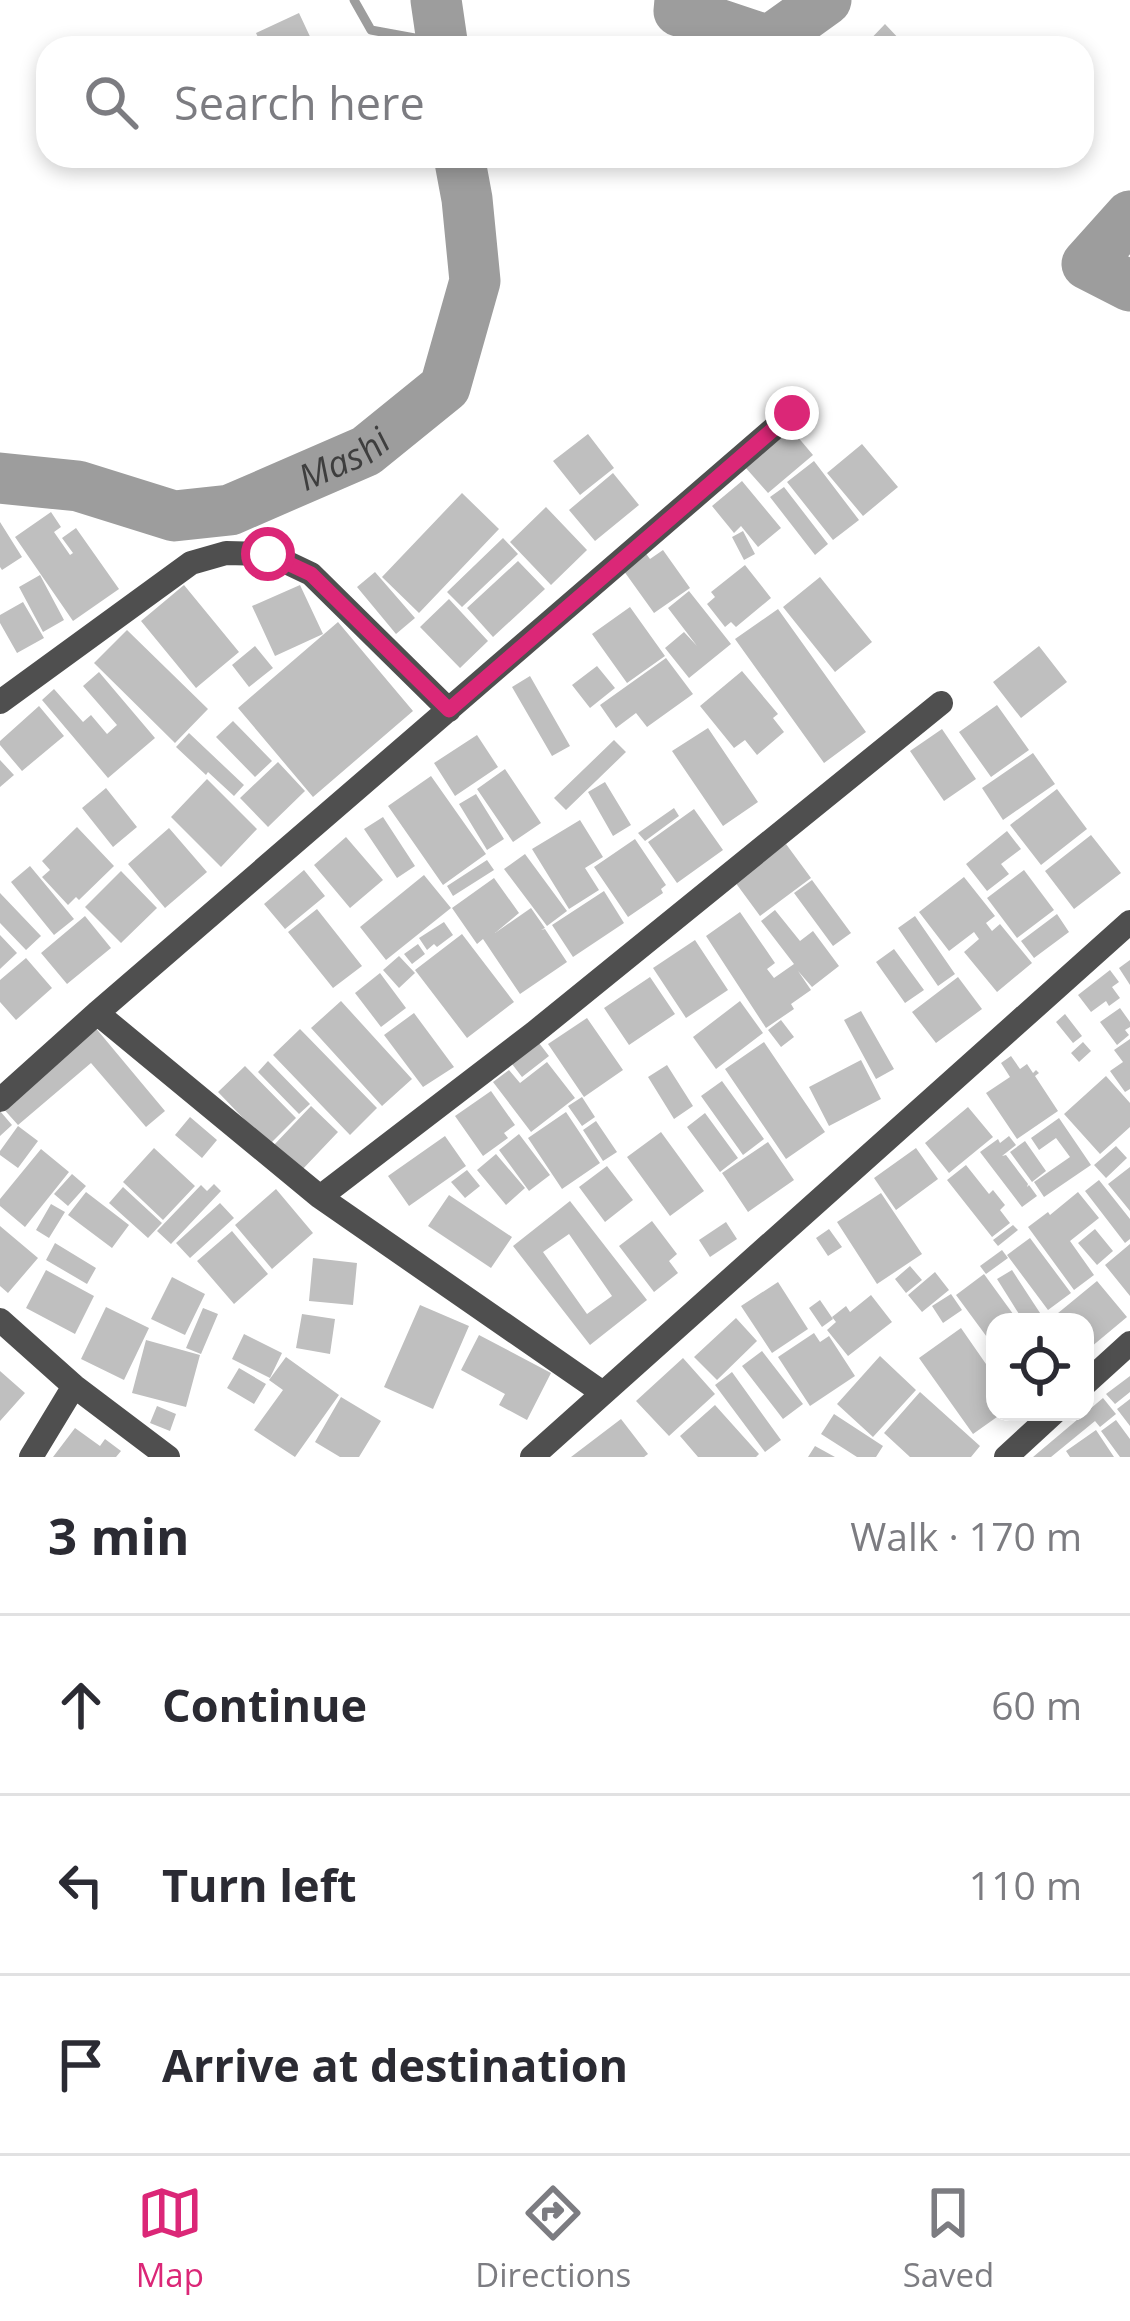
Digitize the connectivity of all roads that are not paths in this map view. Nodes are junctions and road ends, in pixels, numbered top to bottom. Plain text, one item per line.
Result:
1 (792, 413) dead end
2 (0, 703) edge
3 (941, 703) dead end
4 (449, 710) junction
5 (1130, 922) edge
6 (97, 1013) junction
7 (0, 1100) edge
8 (320, 1196) junction
9 (0, 1320) edge
10 (1130, 1342) edge
11 (1094, 1376) edge
12 (74, 1386) junction
13 (603, 1393) junction
14 (1044, 1421) edge
15 (31, 1457) edge
16 (168, 1457) edge
17 (532, 1457) edge
18 (1006, 1457) edge

1 - 4 street
2 - 4 street
3 - 8 street
4 - 6 street
5 - 13 street
6 - 7 street
6 - 8 street
8 - 13 street
9 - 12 street
10 - 11 street
12 - 15 street
12 - 16 street
13 - 17 street
14 - 18 street

